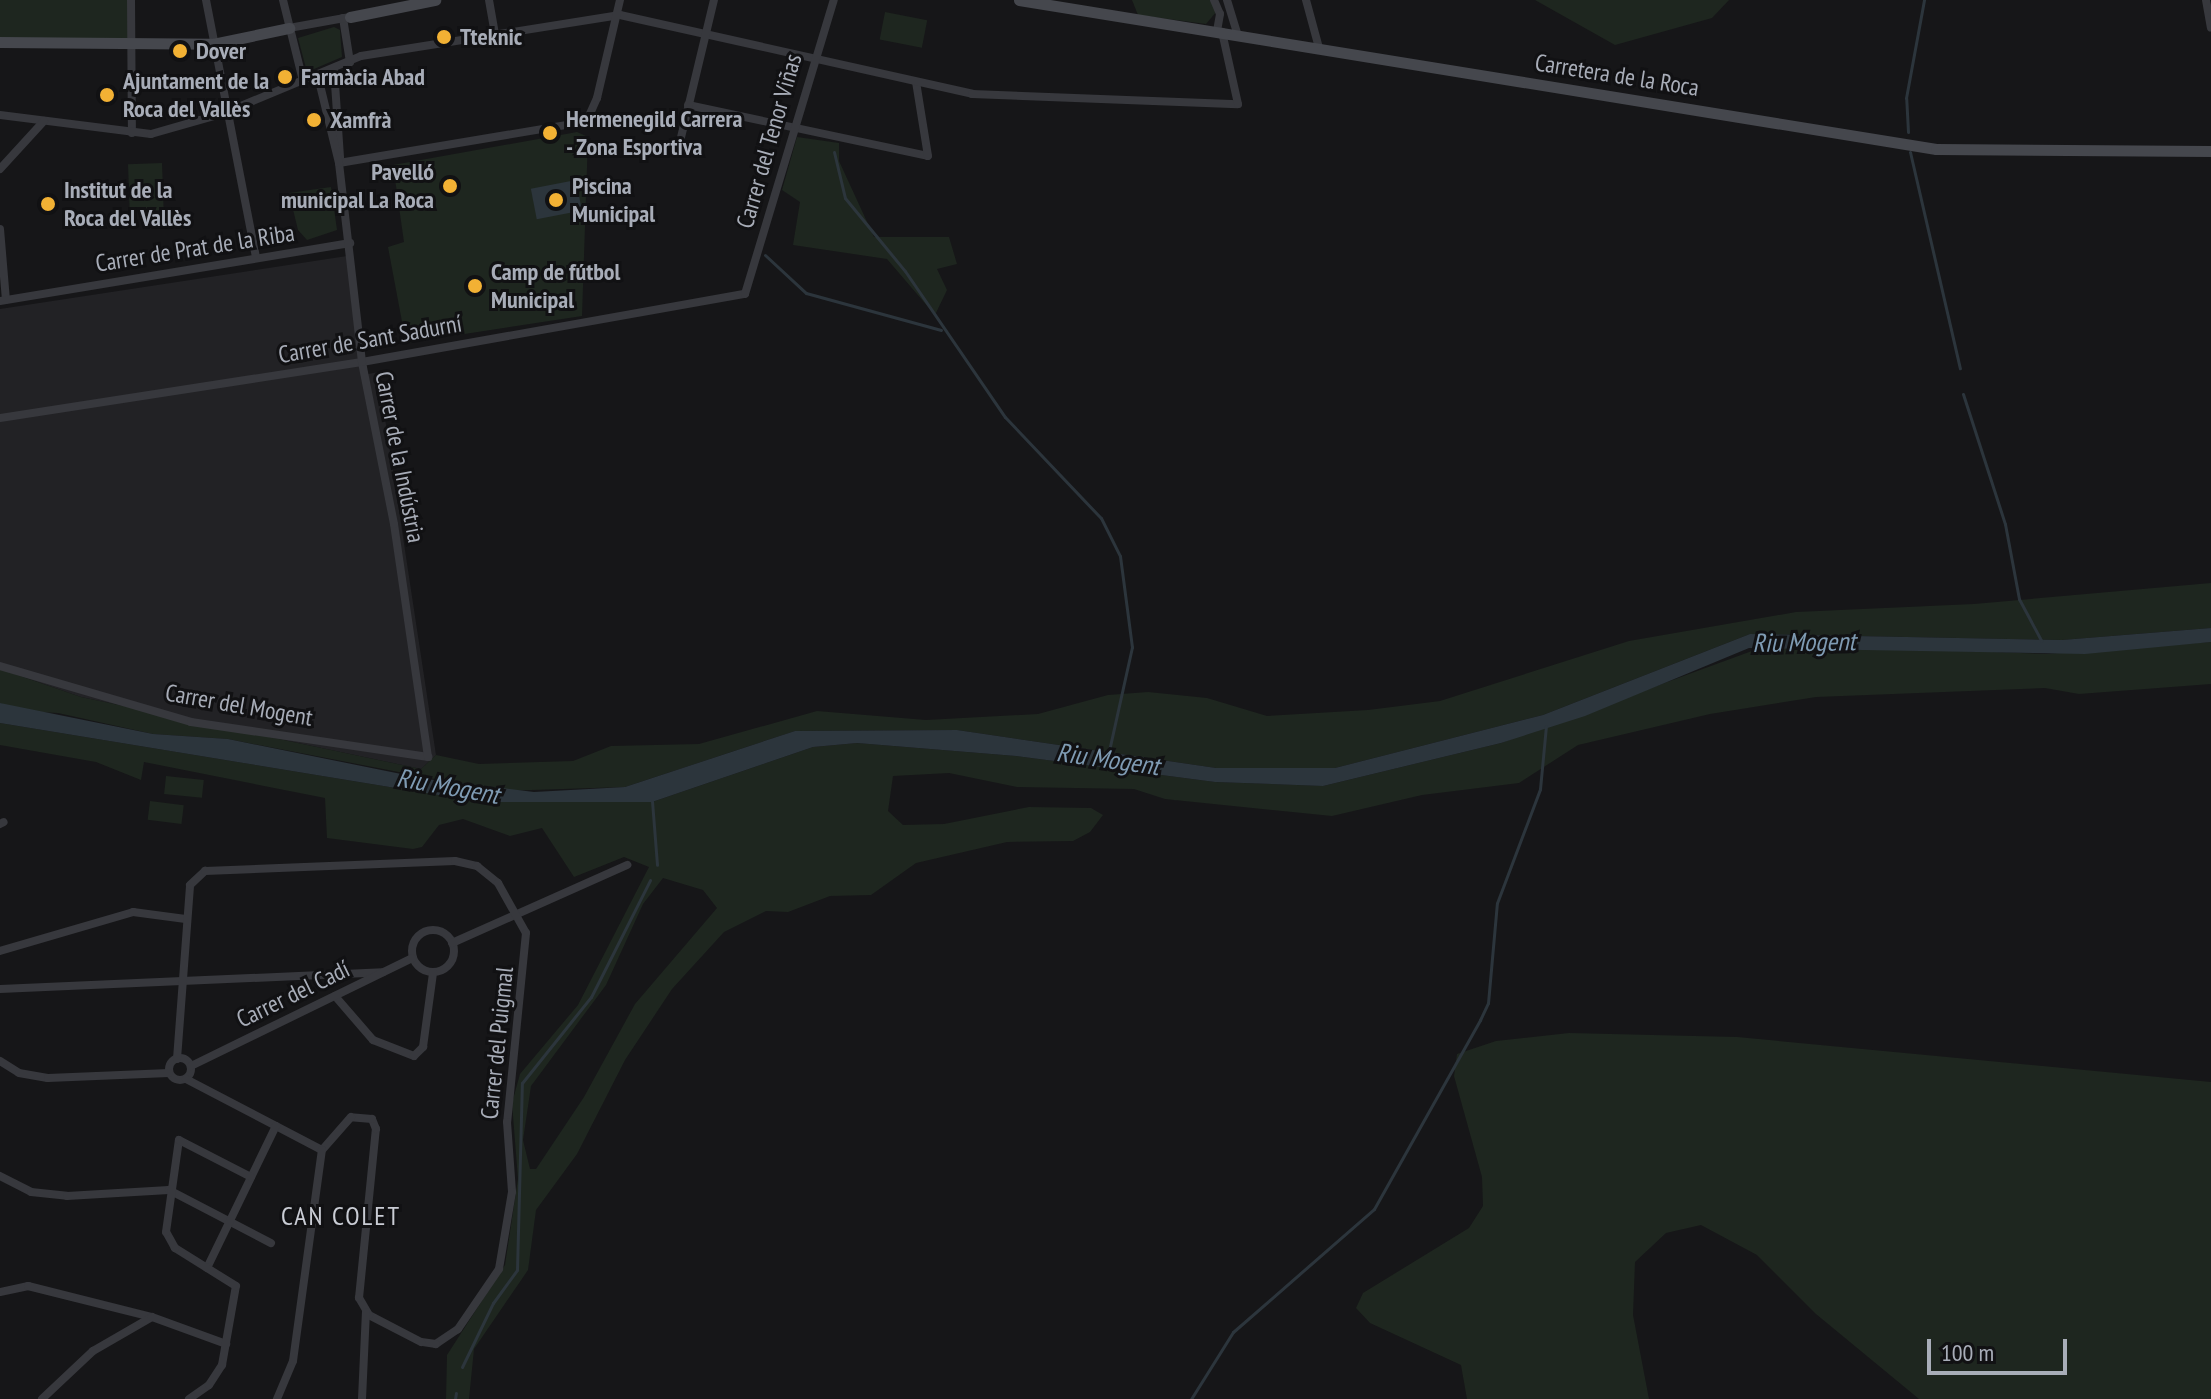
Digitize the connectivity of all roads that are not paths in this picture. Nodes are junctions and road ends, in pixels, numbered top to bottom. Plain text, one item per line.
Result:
1 (131, 0) edge
2 (206, 0) edge
3 (283, 0) edge
4 (435, 0) edge
5 (489, 0) edge
6 (620, 0) edge
7 (714, 0) edge
8 (834, 0) edge
9 (1019, 0) edge
10 (1214, 0) edge
11 (1227, 0) edge
12 (1306, 0) edge
13 (2206, 0) edge
14 (620, 15) junction
15 (346, 17) junction
16 (289, 28) junction
17 (2211, 28) edge
18 (1220, 32) junction
19 (495, 35) junction
20 (706, 35) junction
21 (1238, 35) junction
22 (0, 42) edge
23 (131, 43) junction
24 (213, 44) junction
25 (1319, 48) junction
26 (813, 60) junction
27 (350, 62) junction
28 (334, 69) junction
29 (318, 77) junction
30 (303, 81) junction
31 (916, 82) junction
32 (688, 105) junction
33 (224, 113) junction
34 (0, 115) edge
35 (44, 121) junction
36 (794, 127) junction
37 (132, 133) junction
38 (2211, 151) edge
39 (677, 154) dead end
40 (339, 163) junction
41 (0, 169) edge
42 (0, 229) edge
43 (350, 243) junction
44 (256, 257) junction
45 (745, 294) joint
46 (3, 301) edge
47 (362, 362) junction
48 (0, 418) edge
49 (0, 666) edge
50 (428, 757) joint
51 (627, 865) dead end
52 (517, 912) junction
53 (186, 919) junction
54 (452, 943) junction
55 (0, 951) edge
56 (412, 958) junction
57 (383, 972) junction
58 (433, 973) junction
59 (182, 979) junction
60 (0, 989) edge
61 (335, 996) junction
62 (177, 1059) junction
63 (0, 1061) edge
64 (191, 1066) junction
65 (5, 1068) edge
66 (169, 1073) junction
67 (186, 1079) junction
68 (276, 1126) junction
69 (322, 1150) junction
70 (0, 1176) edge
71 (251, 1177) junction
72 (169, 1190) junction
73 (229, 1221) junction
74 (271, 1243) dead end
75 (207, 1268) junction
76 (0, 1292) edge
77 (366, 1310) junction
78 (152, 1317) junction
79 (226, 1344) junction
80 (42, 1399) edge
81 (189, 1399) edge
82 (277, 1399) edge
83 (362, 1399) edge

1 - 23 street
2 - 24 street
3 - 16 street
4 - 15 street
5 - 19 street
6 - 14 street
7 - 20 street
8 - 26 street, Carrer del Tenor Viñas
9 - 18 street, Carretera de la Roca
10 - 18 street
11 - 21 street
12 - 25 street
13 - 17 street
14 - 19 street
14 - 20 street
14 - 40 street
15 - 16 street
15 - 27 street
16 - 24 street
16 - 30 street
18 - 21 street, Carretera de la Roca
18 - 31 street
19 - 27 street
20 - 26 street
20 - 32 street
21 - 25 street, Carretera de la Roca
22 - 23 street
23 - 24 street
23 - 37 street
24 - 33 street
25 - 38 street, Carretera de la Roca
26 - 31 street
26 - 36 street, Carrer del Tenor Viñas
27 - 28 street
28 - 29 street
28 - 40 street, Carrer de la Indústria
29 - 30 street
29 - 40 street, Carrer de la Indústria
30 - 33 street
31 - 36 street
32 - 36 street
32 - 39 street
33 - 37 street
33 - 44 street
34 - 35 street
35 - 37 street
35 - 41 street
36 - 45 street, Carrer del Tenor Viñas
40 - 43 street, Carrer de la Indústria
42 - 46 street
43 - 44 street, Carrer de Prat de la Riba
43 - 47 street, Carrer de la Indústria
44 - 46 street, Carrer de Prat de la Riba
45 - 47 street, Carrer de Sant Sadurní
47 - 48 street, Carrer de Sant Sadurní
47 - 50 street, Carrer de la Indústria
49 - 50 street, Carrer del Mogent
51 - 52 street
52 - 53 street, Carrer del Puigmal
52 - 54 street
52 - 77 street, Carrer del Puigmal
53 - 55 street
53 - 59 street, Carrer del Puigmal
54 - 56 street
54 - 58 street
56 - 57 street, Carrer del Cadí
56 - 58 street
57 - 59 street
57 - 61 street, Carrer del Cadí
58 - 61 street
59 - 60 street
59 - 62 street, Carrer del Puigmal
61 - 64 street, Carrer del Cadí
62 - 64 street
62 - 66 street
63 - 65 street
64 - 67 street
65 - 66 street
66 - 67 street
67 - 68 street
68 - 69 street
68 - 71 street
69 - 77 street
69 - 82 street
70 - 72 street
71 - 72 street
71 - 73 street
72 - 73 street
72 - 75 street
73 - 74 street
73 - 75 street
75 - 79 street
76 - 78 street
77 - 83 street
78 - 79 street
78 - 80 street
79 - 81 street

